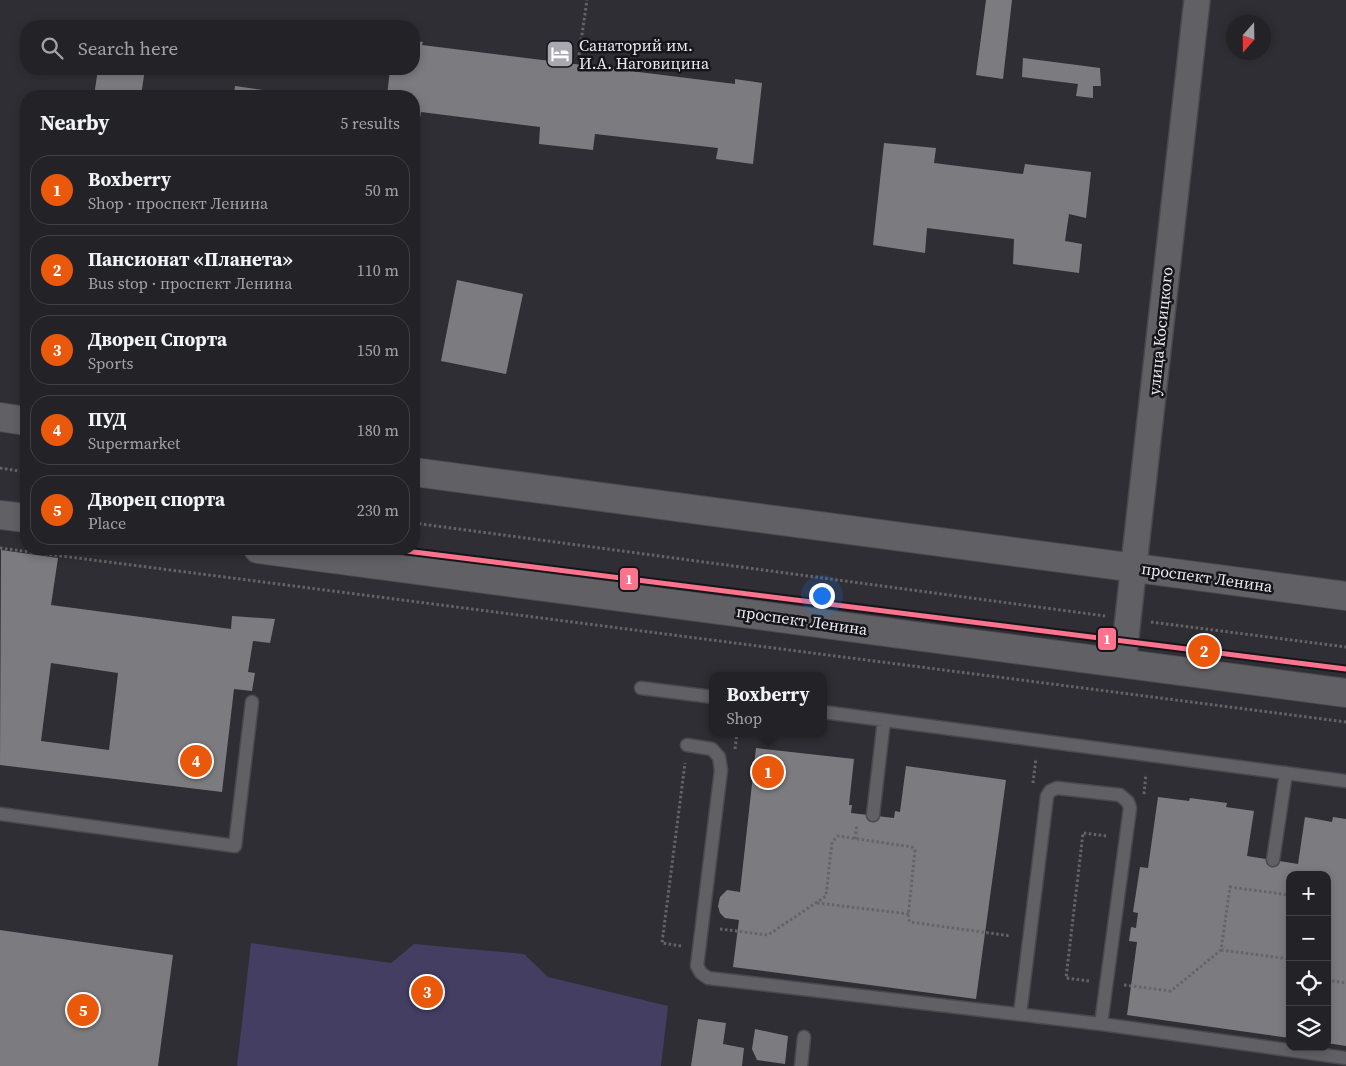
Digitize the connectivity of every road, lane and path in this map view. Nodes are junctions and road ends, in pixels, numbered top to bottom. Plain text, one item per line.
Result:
1 (587, 0) edge
2 (1197, 0) edge
3 (580, 55) dead end
4 (0, 417) edge
5 (20, 420) edge
6 (0, 468) edge
7 (20, 471) edge
8 (420, 473) edge
9 (0, 515) edge
10 (20, 517) edge
11 (420, 524) edge
12 (0, 548) edge
13 (20, 551) edge
14 (54, 555) edge
15 (304, 555) edge
16 (1134, 568) junction
17 (1346, 596) edge
18 (1128, 619) junction
19 (1346, 647) edge
20 (1123, 663) junction
21 (641, 688) dead end
22 (1346, 692) edge
23 (709, 696) edge
24 (252, 702) dead end
25 (827, 713) edge
26 (884, 720) junction
27 (1346, 722) edge
28 (737, 737) edge
29 (687, 745) joint
30 (735, 753) dead end
31 (1036, 758) dead end
32 (1286, 773) junction
33 (1346, 780) edge
34 (1032, 788) dead end
35 (0, 814) edge
36 (873, 815) dead end
37 (858, 822) dead end
38 (1126, 838) junction
39 (855, 839) junction
40 (1273, 860) dead end
41 (1286, 894) edge
42 (816, 902) junction
43 (909, 914) junction
44 (738, 931) dead end
45 (1012, 945) dead end
46 (699, 948) junction
47 (1221, 950) junction
48 (1286, 958) edge
49 (1331, 981) edge
50 (1106, 983) junction
51 (1346, 983) edge
52 (1131, 986) dead end
53 (1020, 1014) junction
54 (1101, 1024) junction
55 (804, 1037) dead end
56 (1346, 1058) edge
57 (801, 1066) edge

1 - 3 path
2 - 16 street, улица Косицкого
4 - 5 street
6 - 7 path
8 - 16 street, проспект Ленина
9 - 10 street
11 - 18 path
12 - 13 path
14 - 27 path
15 - 20 street, проспект Ленина
16 - 17 street, проспект Ленина
16 - 18 street, улица Косицкого
18 - 19 path
18 - 20 street, улица Косицкого
20 - 22 street, проспект Ленина
21 - 23 lane
24 - 35 lane
25 - 26 lane
26 - 32 lane
26 - 36 lane
28 - 30 path
29 - 46 lane
29 - 46 path
31 - 34 path
32 - 33 lane
32 - 40 lane
37 - 39 path
38 - 50 lane
38 - 50 path
38 - 53 lane
39 - 42 path
39 - 43 path
41 - 47 path
42 - 43 path
42 - 44 path
43 - 45 path
46 - 53 lane
47 - 48 path
47 - 52 path
49 - 51 path
50 - 54 lane
53 - 54 lane
54 - 56 lane
55 - 57 lane

